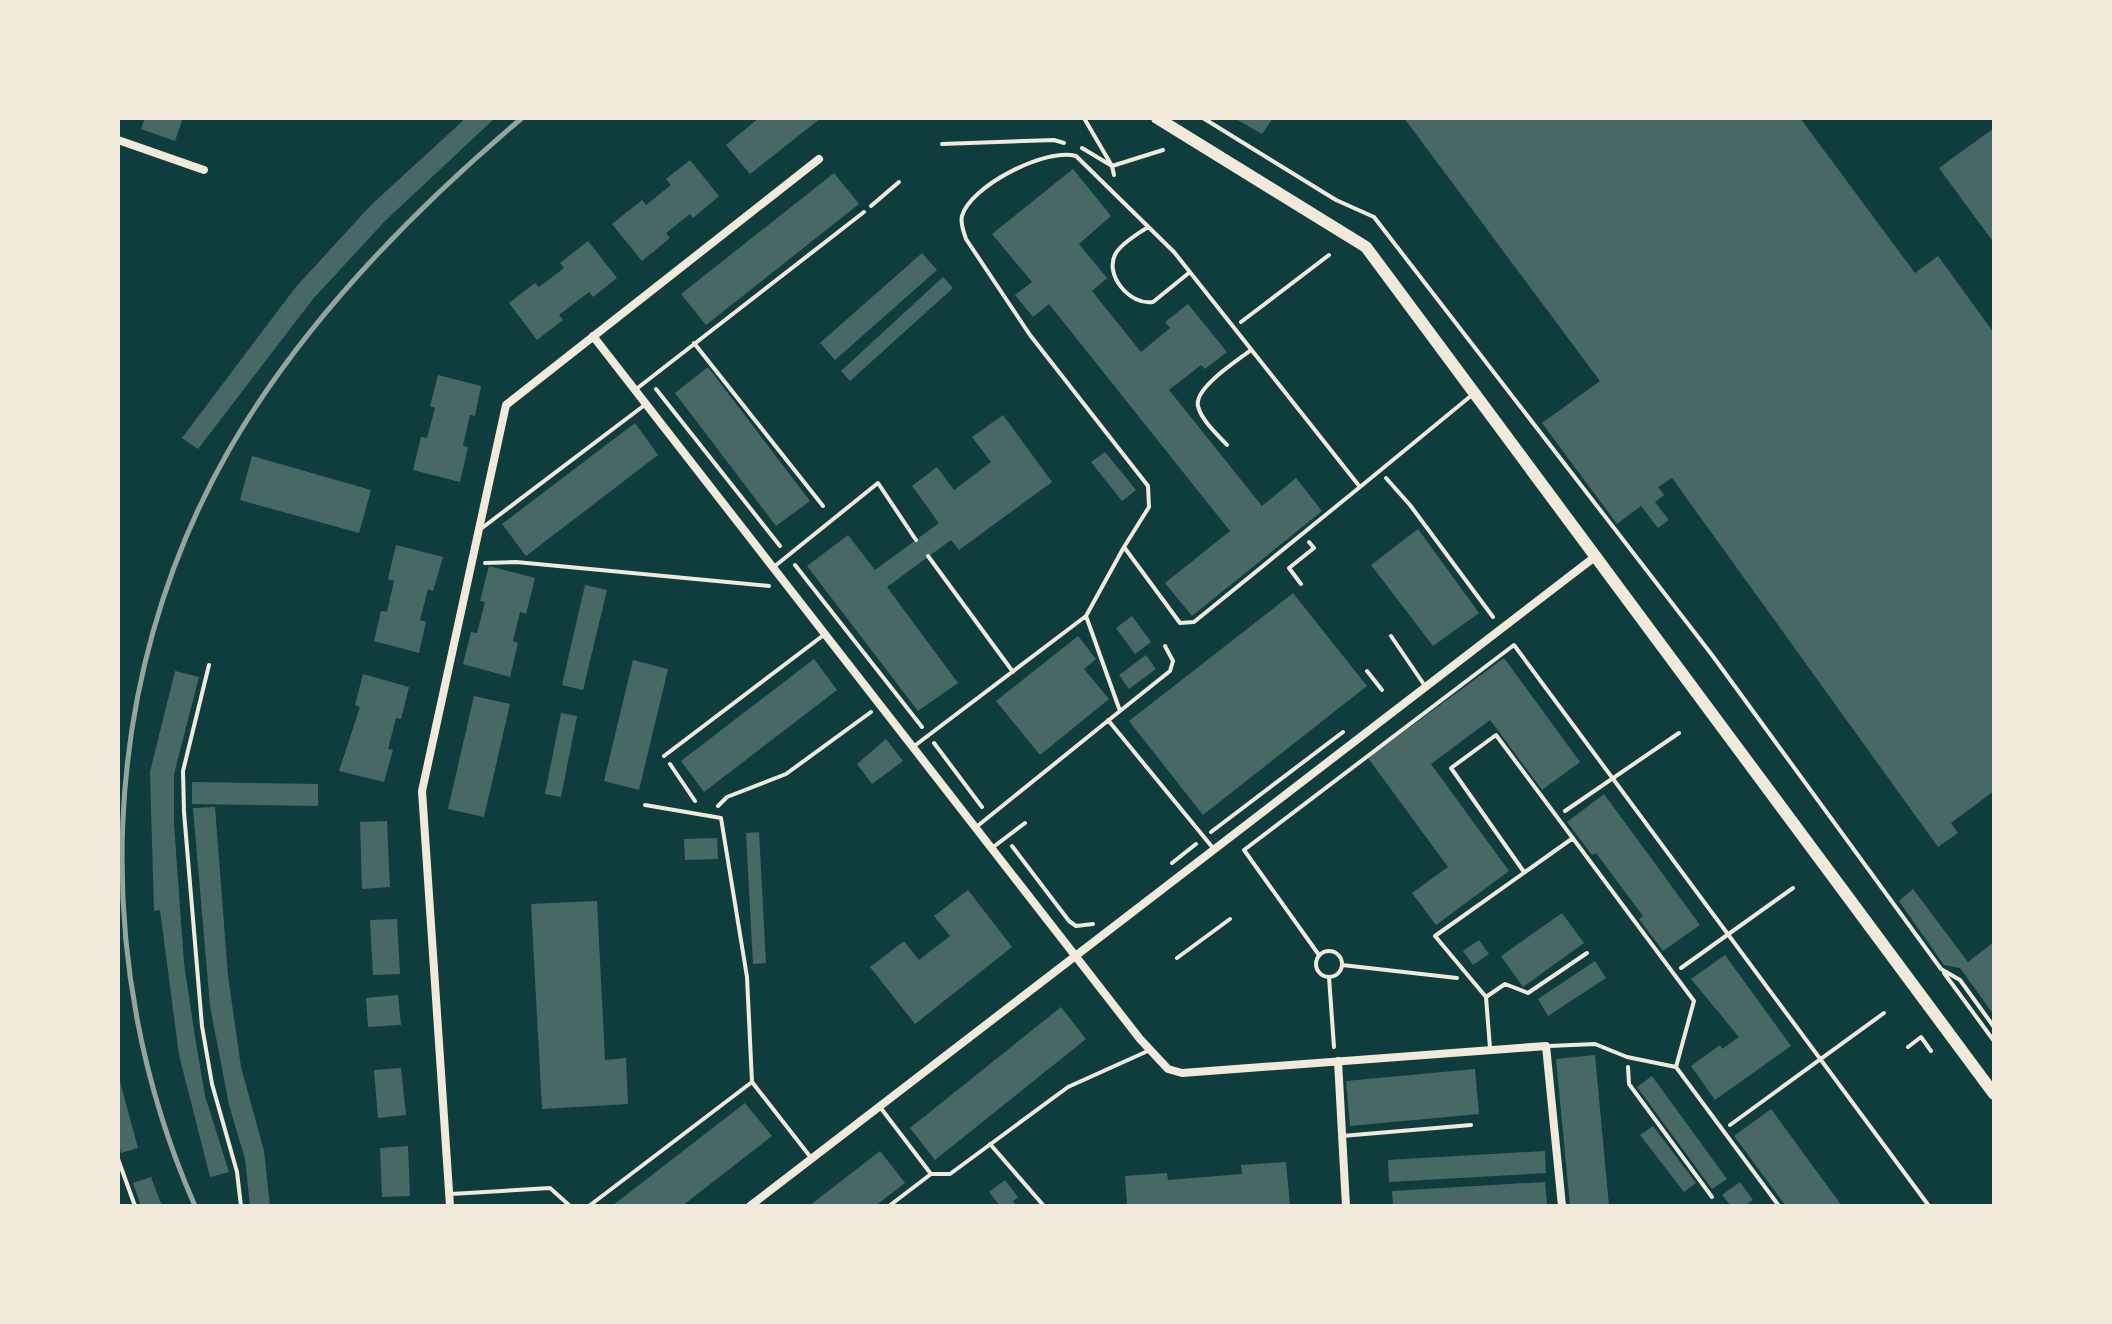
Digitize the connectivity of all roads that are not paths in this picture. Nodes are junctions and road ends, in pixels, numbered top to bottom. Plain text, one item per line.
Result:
1 (1157, 118) edge
2 (118, 140) edge
3 (819, 160) dead end
4 (204, 170) dead end
5 (864, 212) road end
6 (1148, 227) junction
7 (1190, 272) junction
8 (593, 336) junction
9 (694, 344) junction
10 (1251, 350) junction
11 (635, 390) junction
12 (1475, 392) junction
13 (646, 404) junction
14 (1226, 446) dead end
15 (1360, 487) junction
16 (823, 506) dead end
17 (478, 532) junction
18 (916, 540) dead end
19 (1124, 547) junction
20 (928, 556) dead end
21 (1596, 556) junction
22 (773, 568) junction
23 (1086, 616) junction
24 (825, 634) junction
25 (1392, 636) dead end
26 (1166, 646) dead end
27 (209, 665) dead end
28 (1014, 672) junction
29 (1426, 687) junction
30 (1120, 710) junction
31 (1108, 720) junction
32 (914, 747) junction
33 (664, 756) road end
34 (645, 805) dead end
35 (1189, 819) junction
36 (1025, 823) dead end
37 (1182, 826) dead end
38 (975, 828) junction
39 (1572, 838) junction
40 (992, 848) junction
41 (1214, 850) junction
42 (1524, 872) junction
43 (1587, 953) dead end
44 (1076, 956) junction
45 (1486, 997) junction
46 (1546, 1046) junction
47 (1150, 1050) junction
48 (1490, 1050) junction
49 (1337, 1062) junction
50 (1676, 1067) junction
51 (752, 1082) junction
52 (1994, 1094) edge
53 (880, 1107) junction
54 (1471, 1125) dead end
55 (1342, 1136) junction
56 (990, 1144) junction
57 (118, 1159) edge
58 (812, 1159) junction
59 (931, 1174) junction
60 (449, 1194) junction
61 (134, 1206) edge
62 (241, 1206) edge
63 (450, 1206) edge
64 (570, 1206) edge
65 (589, 1206) edge
66 (750, 1206) edge
67 (888, 1206) edge
68 (1044, 1206) edge
69 (1346, 1206) edge
70 (1562, 1206) edge
71 (1778, 1206) edge

1 - 12 main road
2 - 4 street
3 - 8 street
5 - 9 lane
6 - 7 lane
6 - 7 lane
6 - 19 lane
7 - 10 lane
8 - 11 street
8 - 17 street
9 - 11 lane
9 - 16 lane
10 - 14 lane
10 - 15 lane
11 - 13 street
12 - 15 lane
12 - 21 main road
13 - 17 lane
13 - 22 street
15 - 19 lane
17 - 60 street
18 - 22 lane
19 - 23 lane
20 - 28 lane
21 - 29 street
21 - 52 main road
22 - 24 street
23 - 28 lane
23 - 30 lane
24 - 32 street
24 - 33 lane
25 - 29 lane
26 - 30 lane
27 - 62 lane
28 - 32 lane
29 - 41 street
30 - 31 lane
31 - 35 lane
31 - 38 lane
32 - 38 street
34 - 51 lane
35 - 37 lane
35 - 41 lane
36 - 40 lane
38 - 40 street
39 - 42 lane
39 - 42 lane
39 - 50 lane
40 - 44 street
41 - 44 street
42 - 45 lane
43 - 45 lane
44 - 47 street
44 - 53 street
45 - 48 lane
46 - 48 street
46 - 50 lane
46 - 70 street
47 - 49 street
47 - 56 lane
48 - 49 street
49 - 55 street
50 - 71 lane
51 - 58 lane
51 - 65 lane
53 - 58 street
53 - 59 lane
54 - 55 lane
55 - 69 street
56 - 59 lane
56 - 68 lane
57 - 61 lane
58 - 66 street
59 - 67 lane
60 - 63 street
60 - 64 lane

